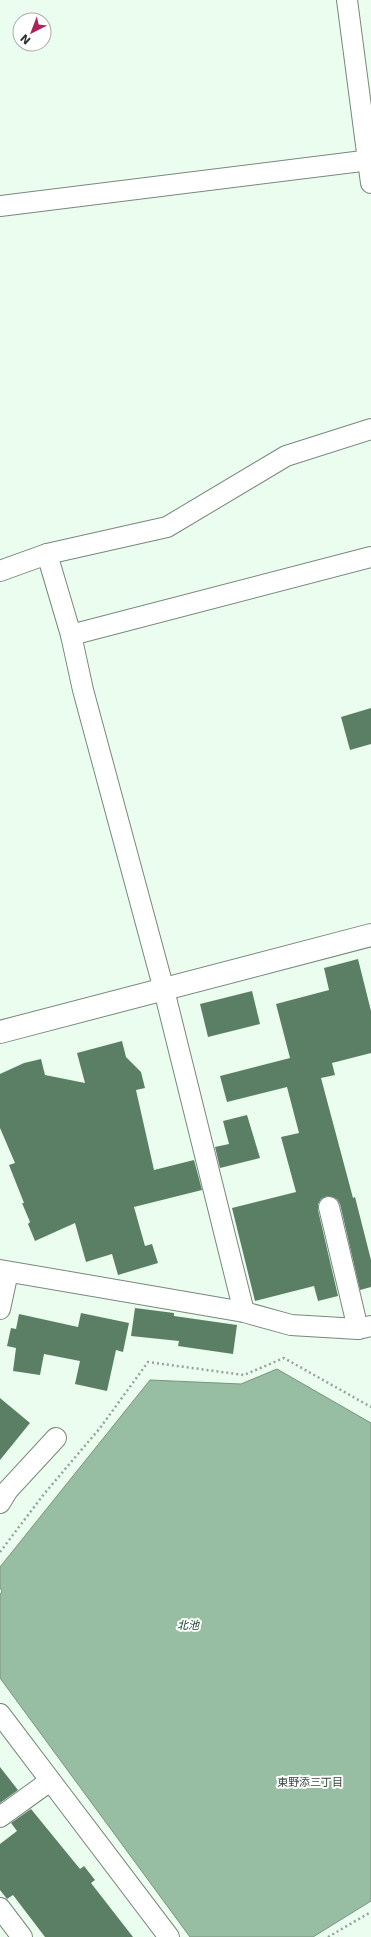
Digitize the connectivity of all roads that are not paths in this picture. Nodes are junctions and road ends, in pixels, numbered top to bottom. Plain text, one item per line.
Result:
1 (347, 0) edge
2 (370, 161) edge
3 (371, 183) edge
4 (0, 206) edge
5 (371, 429) edge
6 (47, 554) junction
7 (371, 557) edge
8 (0, 571) edge
9 (71, 635) junction
10 (371, 935) edge
11 (164, 990) junction
12 (0, 1032) edge
13 (329, 1207) dead end
14 (4, 1271) edge
15 (0, 1309) edge
16 (244, 1312) junction
17 (364, 1328) edge
18 (56, 1438) dead end
19 (0, 1503) edge
20 (0, 1714) edge
21 (50, 1781) junction
22 (0, 1817) edge
23 (0, 1908) edge
24 (22, 1937) edge
25 (169, 1937) edge

1 - 2 street
2 - 3 street
2 - 4 street
5 - 6 street
6 - 8 street
6 - 9 street
7 - 9 street
9 - 11 street
10 - 11 street
11 - 12 street
11 - 16 street
13 - 17 street
14 - 15 street
14 - 16 street
16 - 17 street
18 - 19 street
20 - 21 street
21 - 22 street
21 - 25 street
23 - 24 street

